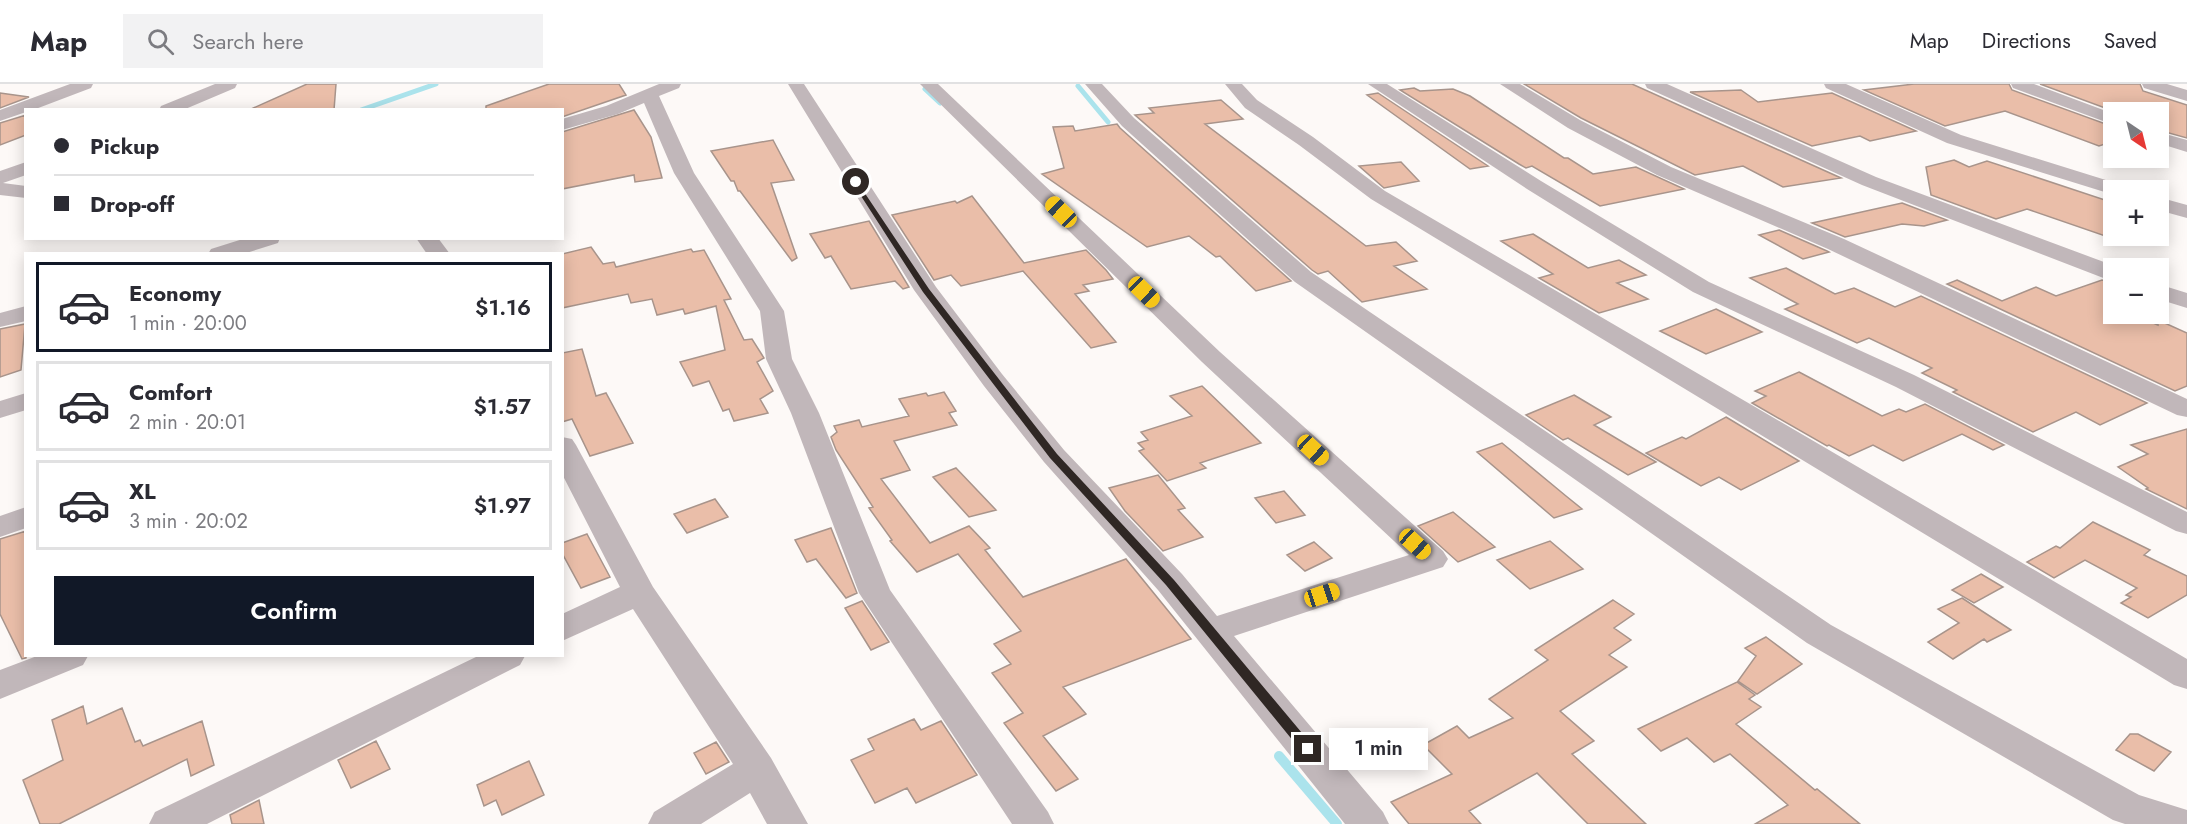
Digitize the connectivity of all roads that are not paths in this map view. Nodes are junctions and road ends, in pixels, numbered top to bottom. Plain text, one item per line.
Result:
1 (86, 84) edge
2 (229, 84) edge
3 (796, 84) edge
4 (928, 84) edge
5 (1093, 84) edge
6 (1233, 84) edge
7 (1376, 84) edge
8 (1508, 84) edge
9 (1653, 84) edge
10 (1832, 84) edge
11 (2019, 84) edge
12 (2150, 84) edge
13 (661, 89) edge
14 (2187, 96) edge
15 (172, 108) edge
16 (0, 116) edge
17 (2103, 116) edge
18 (564, 124) edge
19 (2169, 140) edge
20 (2187, 146) edge
21 (24, 169) edge
22 (0, 178) edge
23 (2103, 185) edge
24 (0, 189) edge
25 (24, 192) edge
26 (2169, 206) edge
27 (2187, 212) edge
28 (261, 240) edge
29 (428, 240) edge
30 (223, 248) edge
31 (438, 252) edge
32 (2103, 270) edge
33 (2169, 295) edge
34 (2187, 301) edge
35 (24, 314) edge
36 (0, 320) edge
37 (24, 402) edge
38 (2187, 408) edge
39 (0, 410) edge
40 (564, 449) edge
41 (24, 518) edge
42 (2187, 524) edge
43 (0, 527) edge
44 (639, 592) junction
45 (564, 628) edge
46 (1211, 631) junction
47 (69, 657) edge
48 (506, 657) edge
49 (2187, 676) edge
50 (0, 685) edge
51 (757, 769) junction
52 (168, 824) edge
53 (669, 824) edge
54 (788, 824) edge
55 (1034, 824) edge
56 (1370, 824) edge
57 (2178, 824) edge

1 - 16 street
2 - 15 street
3 - 46 street
4 - 46 street
5 - 57 street
6 - 49 street
7 - 42 street
8 - 38 street
9 - 32 street
10 - 23 street
11 - 17 street
12 - 14 street
13 - 18 street
13 - 55 street
19 - 20 street
21 - 22 street
24 - 25 street
26 - 27 street
28 - 30 street
29 - 31 street
33 - 34 street
35 - 36 street
37 - 39 street
40 - 44 street
41 - 43 street
44 - 45 street
44 - 51 street
46 - 56 street
47 - 50 street
48 - 52 street
51 - 53 street
51 - 54 street

